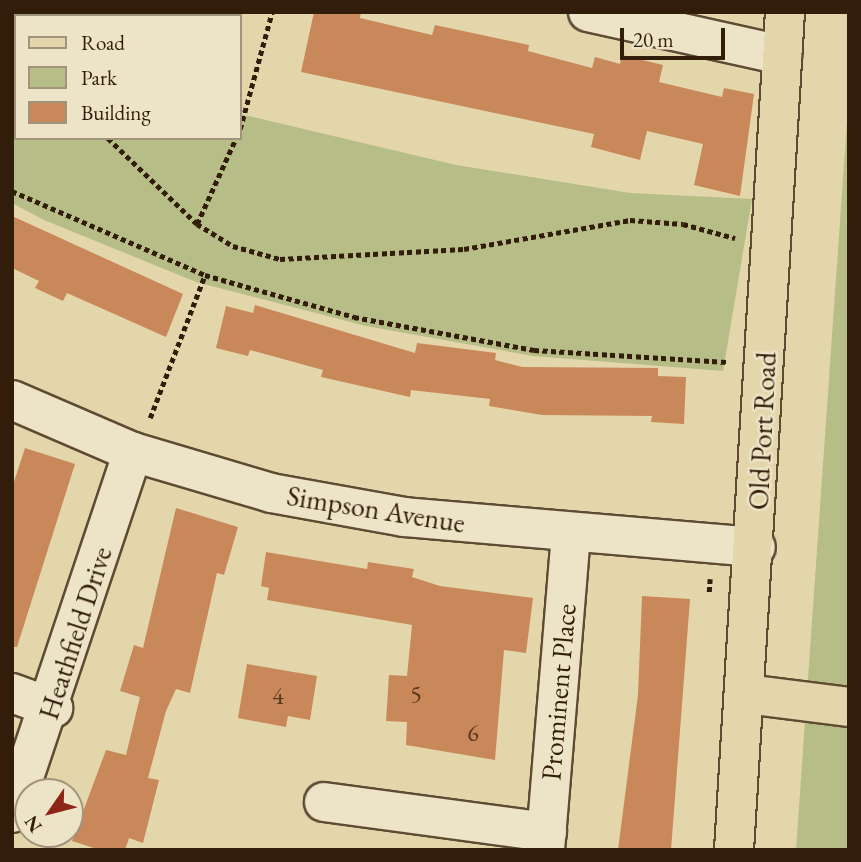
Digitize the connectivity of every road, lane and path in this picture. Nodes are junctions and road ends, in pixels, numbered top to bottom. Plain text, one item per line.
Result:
1 (272, 12) edge
2 (588, 12) edge
3 (785, 12) edge
4 (782, 55) junction
5 (242, 121) edge
6 (110, 140) edge
7 (235, 140) edge
8 (12, 191) edge
9 (197, 224) junction
10 (750, 240) dead end
11 (205, 275) junction
12 (727, 362) dead end
13 (12, 400) edge
14 (140, 439) junction
15 (571, 535) junction
16 (756, 547) junction
17 (12, 693) edge
18 (746, 694) junction
19 (845, 707) edge
20 (52, 708) junction
21 (324, 803) dead end
22 (12, 813) edge
23 (546, 841) edge
24 (734, 850) edge

1 - 5 path
2 - 4 street
3 - 4 main road, Old Port Road
4 - 16 main road, Old Port Road
6 - 9 path
7 - 9 path
8 - 11 path
9 - 10 path
11 - 12 path
11 - 14 path
13 - 14 street, Simpson Avenue
14 - 15 street, Simpson Avenue
14 - 20 street, Heathfield Drive
15 - 16 street, Simpson Avenue
15 - 23 street, Prominent Place
16 - 18 main road, Old Port Road
17 - 20 street
18 - 19 main road
18 - 24 main road, Old Port Road
20 - 22 street, Heathfield Drive
21 - 23 street

